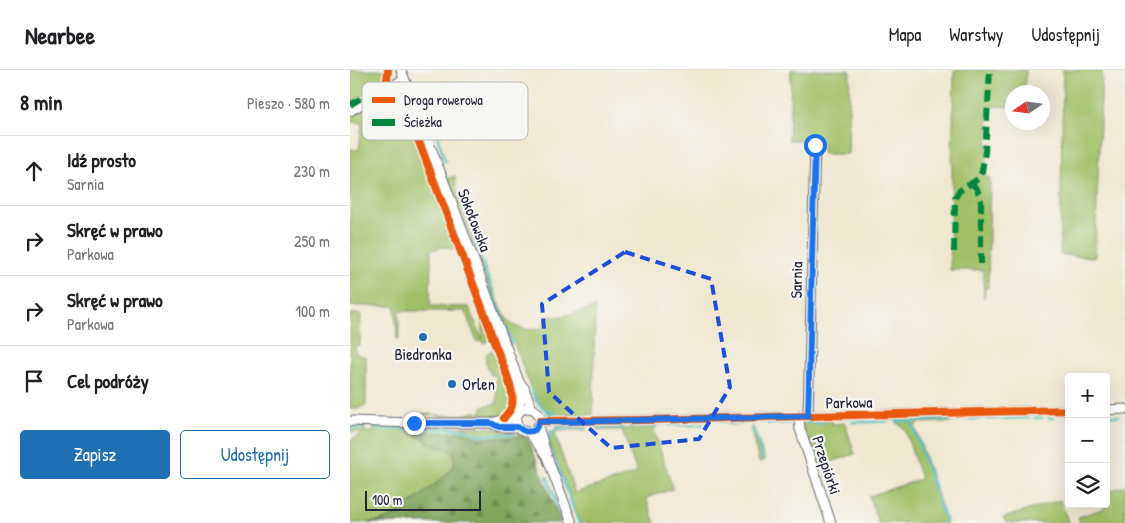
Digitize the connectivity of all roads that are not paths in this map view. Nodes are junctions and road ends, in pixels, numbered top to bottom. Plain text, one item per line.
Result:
1 (401, 70) edge
2 (404, 79) junction
3 (399, 82) edge
4 (405, 82) edge
5 (362, 104) edge
6 (350, 111) edge
7 (428, 140) edge
8 (815, 145) dead end
9 (519, 382) junction
10 (532, 408) junction
11 (1125, 409) edge
12 (1065, 410) edge
13 (1110, 410) edge
14 (518, 413) junction
15 (804, 416) junction
16 (350, 421) edge
17 (491, 423) junction
18 (539, 423) junction
19 (518, 427) junction
20 (529, 432) junction
21 (547, 457) junction
22 (572, 523) edge
23 (831, 523) edge

1 - 2 street, Sokołowska
2 - 3 street
2 - 4 street, Sokołowska
5 - 6 street
7 - 9 street, Sokołowska
8 - 15 street, Sarnia
9 - 10 street, Sokołowska
9 - 14 street, Sokołowska
10 - 14 street
10 - 18 street
11 - 13 street
12 - 15 street, Parkowa
14 - 17 street
14 - 19 street
15 - 18 street, Parkowa
15 - 23 street, Przepiórki
16 - 17 street
17 - 19 street
18 - 20 street
18 - 21 street
19 - 20 street
20 - 21 street
21 - 22 street

